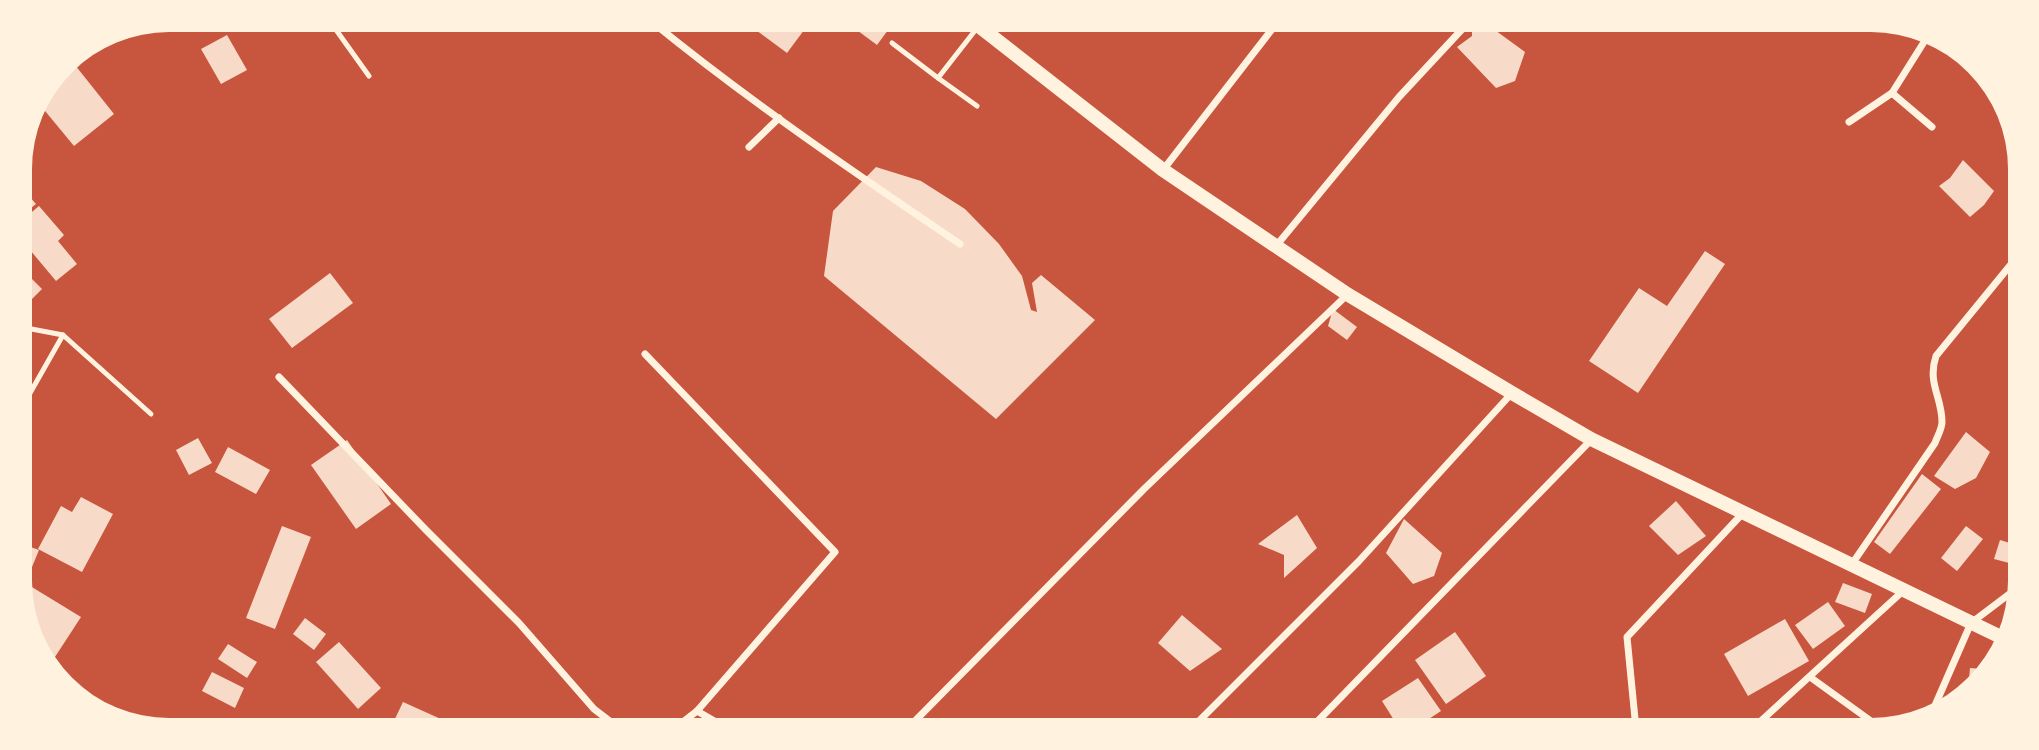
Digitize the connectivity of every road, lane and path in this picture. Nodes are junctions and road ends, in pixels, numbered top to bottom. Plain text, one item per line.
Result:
1 (338, 32) edge
2 (664, 32) edge
3 (971, 32) edge
4 (987, 32) edge
5 (1270, 32) edge
6 (1459, 32) edge
7 (892, 43) dead end
8 (1923, 43) edge
9 (369, 76) dead end
10 (938, 78) junction
11 (1892, 93) junction
12 (977, 106) dead end
13 (779, 118) junction
14 (1849, 122) dead end
15 (1932, 127) dead end
16 (749, 147) dead end
17 (1163, 170) junction
18 (960, 244) dead end
19 (1276, 247) junction
20 (2008, 268) edge
21 (1347, 294) junction
22 (32, 329) edge
23 (64, 335) junction
24 (645, 354) dead end
25 (279, 377) dead end
26 (32, 391) edge
27 (1512, 393) junction
28 (151, 414) dead end
29 (1591, 439) junction
30 (1744, 512) junction
31 (1852, 564) junction
32 (1903, 591) junction
33 (2006, 596) edge
34 (1971, 623) junction
35 (1996, 635) edge
36 (1810, 677) junction
37 (1937, 701) edge
38 (697, 711) junction
39 (606, 718) edge
40 (688, 718) edge
41 (709, 718) edge
42 (918, 718) edge
43 (1201, 718) edge
44 (1321, 718) edge
45 (1635, 718) edge
46 (1764, 718) edge
47 (1867, 718) edge

1 - 9 lane
2 - 13 street
3 - 10 lane
4 - 17 main road
5 - 17 street
6 - 19 street
7 - 10 lane
8 - 11 street
10 - 12 lane
11 - 14 street
11 - 15 street
13 - 16 street
13 - 18 street
17 - 19 main road
19 - 21 main road
20 - 31 street
21 - 27 main road
21 - 42 street
22 - 23 lane
23 - 26 lane
23 - 28 lane
24 - 38 street
25 - 39 street
27 - 29 main road
27 - 43 street
29 - 30 main road
29 - 44 street
30 - 31 main road
30 - 45 street
31 - 32 main road
32 - 34 main road
32 - 36 street
33 - 34 street
34 - 35 main road
34 - 37 street
36 - 46 street
36 - 47 street
38 - 40 street
38 - 41 street

